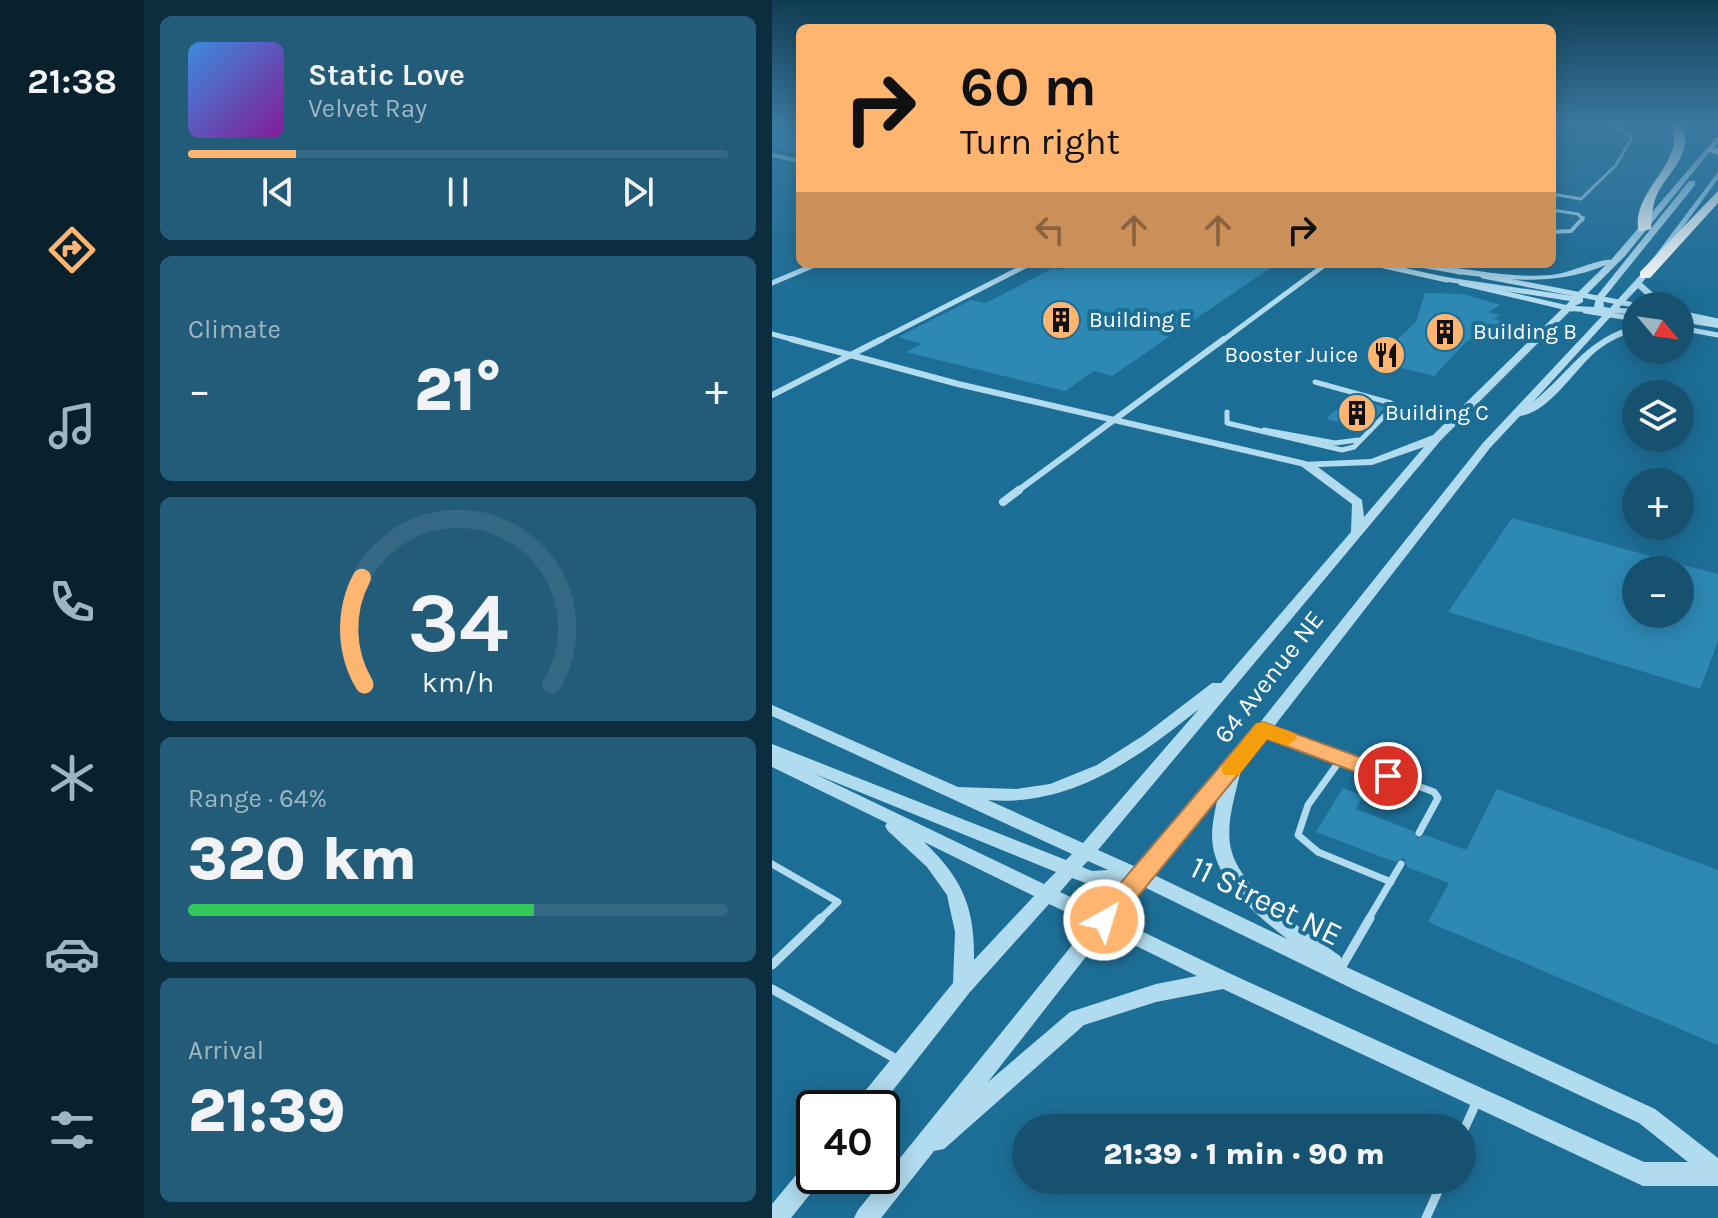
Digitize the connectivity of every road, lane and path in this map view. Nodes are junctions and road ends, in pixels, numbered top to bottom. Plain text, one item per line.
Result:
1 (1601, 180) edge
2 (1660, 180) edge
3 (1684, 180) edge
4 (1692, 180) edge
5 (1714, 180) edge
6 (1556, 195) edge
7 (1718, 195) edge
8 (1556, 211) edge
9 (1644, 229) junction
10 (1556, 232) edge
11 (1622, 254) junction
12 (808, 268) edge
13 (1019, 268) edge
14 (1320, 268) edge
15 (1394, 268) edge
16 (1438, 268) edge
17 (1456, 271) junction
18 (1442, 278) joint
19 (1641, 279) junction
20 (772, 283) edge
21 (1650, 292) edge
22 (1574, 301) junction
23 (1606, 306) junction
24 (1622, 306) edge
25 (1622, 309) edge
26 (1622, 313) edge
27 (1698, 317) joint
28 (1694, 318) edge
29 (1694, 322) edge
30 (1718, 323) edge
31 (1694, 326) edge
32 (1622, 331) edge
33 (772, 334) edge
34 (1718, 335) edge
35 (848, 355) junction
36 (1315, 382) dead end
37 (772, 395) edge
38 (1227, 412) dead end
39 (1515, 416) junction
40 (1115, 417) junction
41 (1437, 438) junction
42 (1305, 464) junction
43 (1003, 502) dead end
44 (1357, 533) junction
45 (1239, 670) junction
46 (772, 710) edge
47 (1263, 729) junction
48 (772, 750) edge
49 (1341, 759) junction
50 (772, 760) edge
51 (1233, 768) junction
52 (953, 792) junction
53 (876, 810) junction
54 (1419, 833) dead end
55 (1083, 851) junction
56 (772, 864) edge
57 (1401, 864) dead end
58 (1066, 869) junction
59 (1139, 876) junction
60 (1391, 882) junction
61 (1046, 892) junction
62 (1104, 920) junction
63 (772, 965) edge
64 (1341, 968) junction
65 (1224, 980) junction
66 (1362, 984) junction
67 (963, 986) junction
68 (772, 989) edge
69 (902, 1062) junction
70 (879, 1090) edge
71 (1478, 1097) junction
72 (1471, 1114) edge
73 (901, 1173) junction
74 (1718, 1173) edge
75 (796, 1193) edge
76 (1437, 1194) edge
77 (776, 1218) edge
78 (866, 1218) edge
79 (1426, 1218) edge

1 - 6 lane
2 - 9 highway
3 - 9 street, 64 Avenue NE
4 - 23 street
5 - 19 street, 64 Avenue NE
7 - 19 highway
8 - 10 lane
9 - 11 street, 64 Avenue NE
11 - 17 street
11 - 22 street, 64 Avenue NE
12 - 20 street
13 - 35 street
14 - 40 street
15 - 18 street
16 - 17 street
17 - 22 street
18 - 22 street
19 - 21 street
19 - 23 street, 64 Avenue NE
22 - 23 street
22 - 23 street
22 - 41 street, 64 Avenue NE
23 - 24 street
23 - 25 street
23 - 26 street
23 - 39 street, 64 Avenue NE
27 - 28 street
27 - 30 street
29 - 30 street
31 - 34 street
32 - 39 street
33 - 35 street
35 - 37 street
35 - 40 street
36 - 38 lane
39 - 47 street, 64 Avenue NE
40 - 42 street
40 - 43 street
41 - 42 street
41 - 44 street, 64 Avenue NE
42 - 44 street
44 - 45 street, 64 Avenue NE
45 - 52 street
45 - 55 street, 64 Avenue NE
46 - 52 street, 11 Street NE
47 - 49 lane
47 - 51 street, 64 Avenue NE
48 - 58 street
49 - 54 lane
49 - 60 lane
50 - 53 street, 11 Street NE
51 - 59 street, 64 Avenue NE
51 - 64 street
52 - 55 street, 11 Street NE
53 - 61 street, 11 Street NE
53 - 67 street
55 - 58 street, 64 Avenue NE
55 - 59 street, 11 Street NE
56 - 63 lane
57 - 60 lane
58 - 59 street
58 - 61 street, 64 Avenue NE
59 - 62 street, 64 Avenue NE
59 - 66 street, 11 Street NE
60 - 64 lane
61 - 62 street, 11 Street NE
61 - 67 street, 64 Avenue NE
62 - 65 street, 11 Street NE
62 - 73 street, 64 Avenue NE
64 - 66 street
65 - 71 street, 11 Street NE
65 - 73 street
66 - 74 street, 11 Street NE
67 - 69 street, 64 Avenue NE
68 - 69 lane
69 - 70 street, 64 Avenue NE
71 - 72 lane
71 - 74 street, 11 Street NE
73 - 78 street, 64 Avenue NE
75 - 77 street
76 - 79 lane

